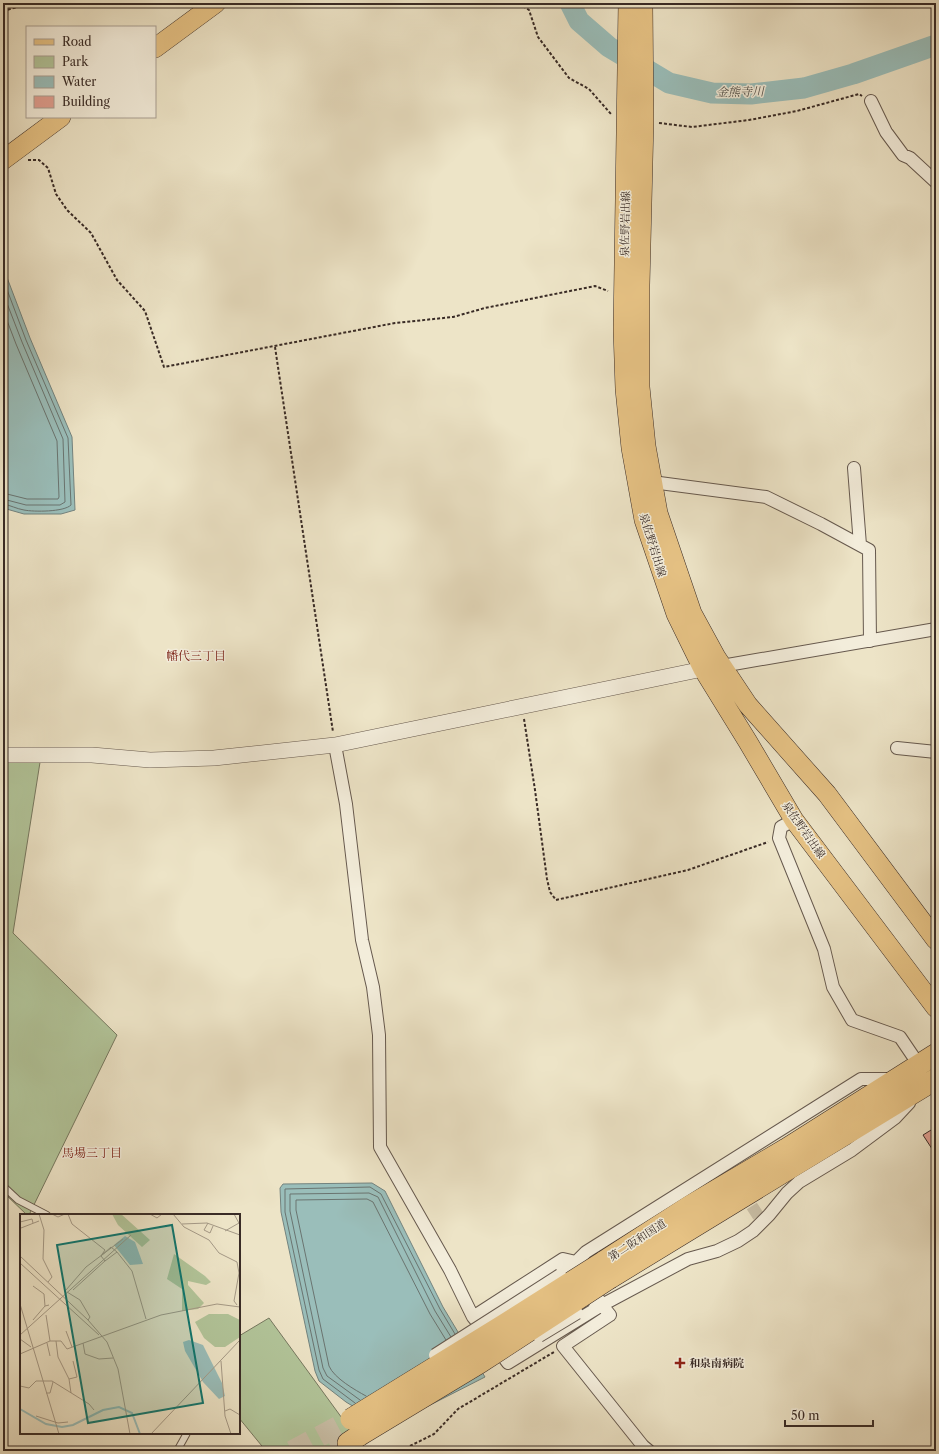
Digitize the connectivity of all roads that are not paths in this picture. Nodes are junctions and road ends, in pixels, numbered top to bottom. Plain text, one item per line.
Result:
1 (216, 3) edge
2 (628, 3) edge
3 (643, 3) edge
4 (156, 47) edge
5 (871, 100) road end
6 (60, 118) edge
7 (635, 119) junction
8 (4, 159) edge
9 (936, 182) edge
10 (854, 468) dead end
11 (652, 482) junction
12 (860, 545) junction
13 (936, 629) edge
14 (870, 641) junction
15 (722, 666) junction
16 (703, 669) junction
17 (335, 745) junction
18 (897, 748) dead end
19 (936, 752) edge
20 (3, 755) edge
21 (794, 820) junction
22 (936, 940) edge
23 (936, 1008) edge
24 (928, 1059) edge
25 (897, 1079) junction
26 (930, 1082) edge
27 (723, 1166) junction
28 (731, 1175) dead end
29 (3, 1186) edge
30 (45, 1214) edge
31 (576, 1262) junction
32 (607, 1270) junction
33 (602, 1305) junction
34 (473, 1317) junction
35 (384, 1399) junction
36 (408, 1407) junction
37 (186, 1434) edge
38 (177, 1451) edge
39 (649, 1451) edge

1 - 4 main road
2 - 7 main road, 泉佐野岩出線
3 - 7 main road, 泉佐野岩出線
5 - 9 street
6 - 8 main road
7 - 11 main road, 泉佐野岩出線
7 - 16 main road, 泉佐野岩出線
10 - 12 street
11 - 12 street
11 - 15 main road, 泉佐野岩出線
12 - 14 street
13 - 14 street
14 - 15 street
15 - 16 street
15 - 22 main road, 泉佐野岩出線
16 - 17 street
16 - 21 main road, 泉佐野岩出線
17 - 20 street
17 - 34 street
18 - 19 street
21 - 23 main road, 泉佐野岩出線
21 - 24 street
24 - 25 highway, 第二阪和国道
25 - 27 street
25 - 32 highway, 第二阪和国道
26 - 32 highway, 第二阪和国道
26 - 33 street
27 - 28 street
27 - 31 street
29 - 30 lane
31 - 33 street
31 - 34 street
31 - 35 street, bridge
32 - 35 highway, 第二阪和国道, bridge
32 - 36 highway, 第二阪和国道, bridge
33 - 34 street
33 - 36 street, bridge
33 - 39 street
35 - 36 highway, 第二阪和国道, bridge
37 - 38 lane

